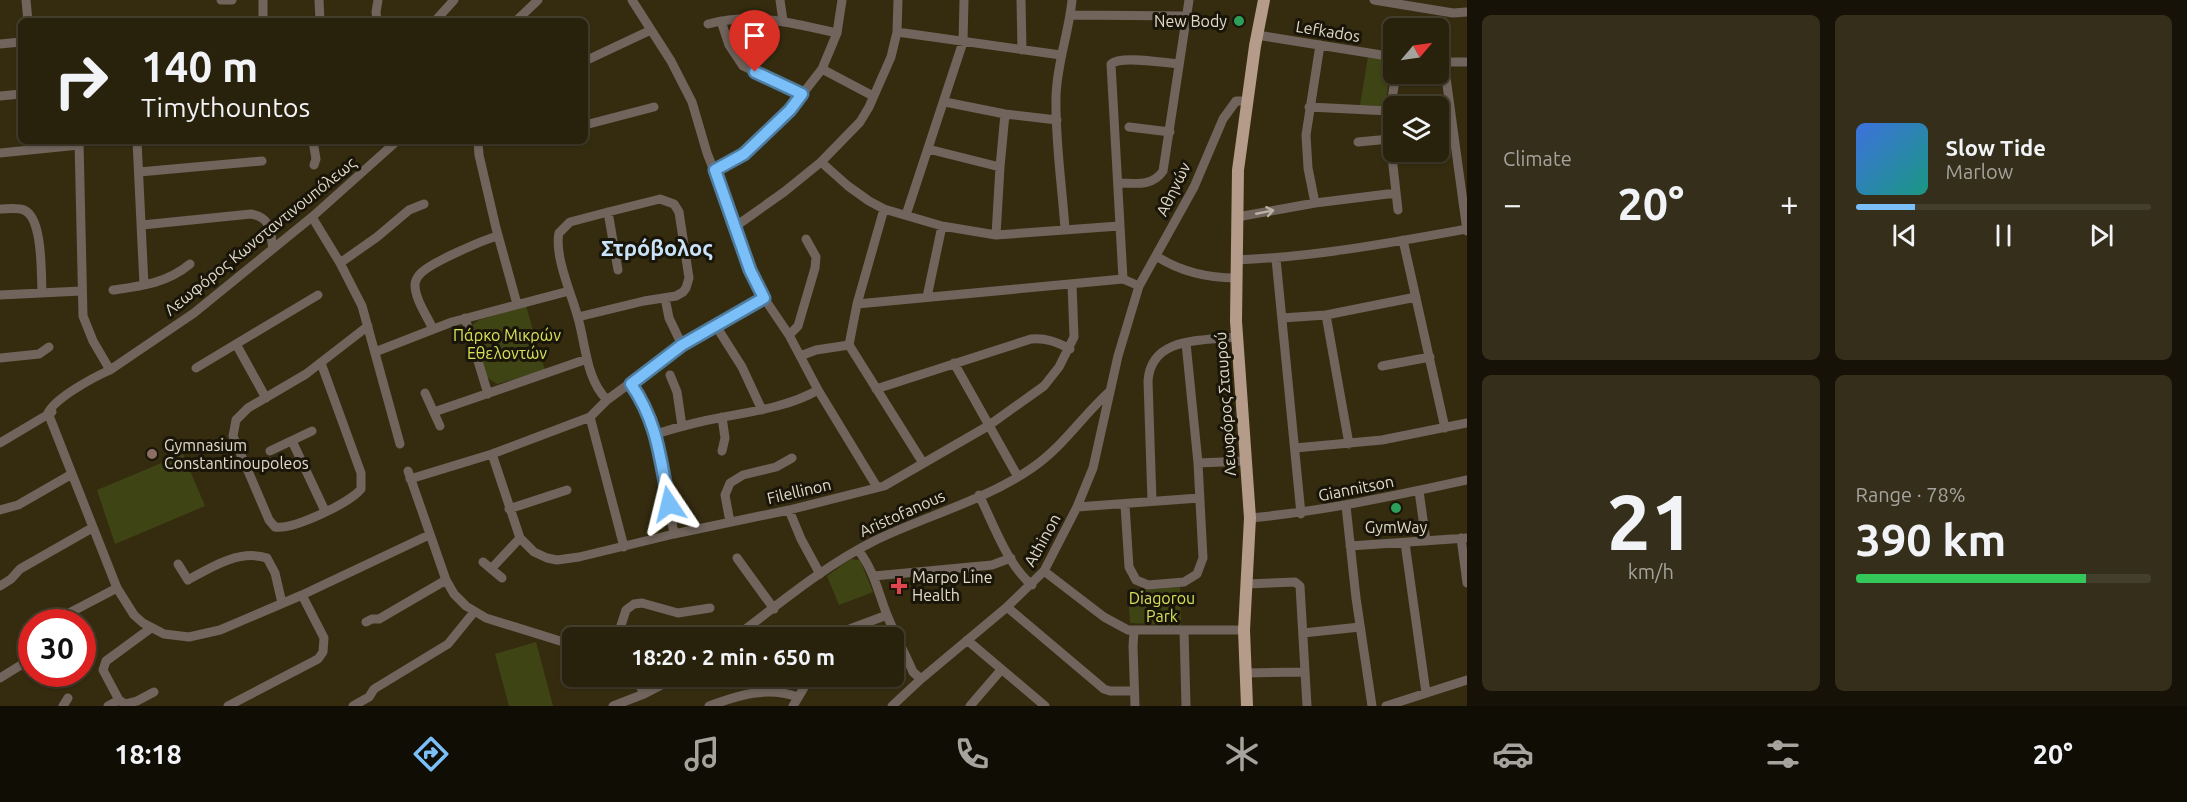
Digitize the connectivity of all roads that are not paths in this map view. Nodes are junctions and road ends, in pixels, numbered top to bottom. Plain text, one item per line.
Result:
1 (26, 0) edge
2 (221, 0) edge
3 (232, 0) edge
4 (263, 0) edge
5 (320, 0) edge
6 (378, 0) edge
7 (454, 0) edge
8 (538, 0) edge
9 (632, 0) edge
10 (780, 0) edge
11 (842, 0) edge
12 (898, 0) edge
13 (964, 0) edge
14 (1021, 0) edge
15 (1072, 0) edge
16 (1189, 0) edge
17 (1264, 0) edge
18 (1374, 0) edge
19 (1405, 3) edge
20 (1467, 12) edge
21 (1070, 15) junction
22 (1187, 16) junction
23 (28, 18) edge
24 (263, 18) edge
25 (320, 18) edge
26 (377, 18) edge
27 (438, 18) edge
28 (519, 18) edge
29 (721, 21) junction
30 (783, 21) junction
31 (708, 24) dead end
32 (651, 30) junction
33 (897, 32) junction
34 (837, 33) junction
35 (1257, 35) junction
36 (18, 42) edge
37 (963, 42) junction
38 (0, 44) edge
39 (1320, 45) junction
40 (1022, 50) junction
41 (1060, 55) junction
42 (1383, 55) edge
43 (588, 60) edge
44 (1467, 62) edge
45 (1449, 63) edge
46 (1179, 64) junction
47 (822, 69) junction
48 (1444, 84) edge
49 (18, 94) edge
50 (802, 94) junction
51 (0, 96) edge
52 (873, 96) junction
53 (1247, 101) junction
54 (945, 102) junction
55 (654, 107) dead end
56 (1309, 108) junction
57 (1383, 111) edge
58 (1005, 114) junction
59 (1057, 120) junction
60 (588, 125) edge
61 (1129, 127) dead end
62 (1170, 132) junction
63 (1383, 140) edge
64 (1358, 142) dead end
65 (60, 144) edge
66 (79, 144) edge
67 (137, 144) edge
68 (314, 144) edge
69 (390, 144) edge
70 (478, 144) edge
71 (41, 145) edge
72 (928, 150) junction
73 (0, 153) edge
74 (262, 160) dead end
75 (821, 162) junction
76 (1393, 162) edge
77 (314, 165) dead end
78 (1000, 167) junction
79 (715, 170) junction
80 (139, 172) junction
81 (1118, 183) junction
82 (1396, 193) junction
83 (1315, 203) junction
84 (424, 204) dead end
85 (0, 209) edge
86 (884, 209) junction
87 (1398, 210) dead end
88 (608, 212) junction
89 (906, 215) junction
90 (312, 217) junction
91 (1237, 217) junction
92 (142, 225) junction
93 (736, 226) junction
94 (942, 226) junction
95 (1119, 226) junction
96 (1065, 229) junction
97 (1467, 230) edge
98 (996, 235) junction
99 (498, 236) junction
100 (806, 239) dead end
101 (1403, 240) junction
102 (273, 249) junction
103 (1156, 256) junction
104 (1276, 259) junction
105 (1236, 260) junction
106 (340, 263) junction
107 (190, 264) dead end
108 (618, 270) dead end
109 (1236, 278) junction
110 (1123, 279) junction
111 (1072, 284) junction
112 (144, 285) junction
113 (1138, 286) junction
114 (113, 290) dead end
115 (81, 291) junction
116 (569, 291) junction
117 (42, 292) junction
118 (0, 295) edge
119 (318, 295) dead end
120 (927, 297) junction
121 (1416, 297) junction
122 (665, 298) junction
123 (764, 298) junction
124 (517, 304) junction
125 (857, 304) junction
126 (1326, 315) junction
127 (578, 317) junction
128 (465, 318) junction
129 (1282, 318) junction
130 (368, 326) junction
131 (716, 326) junction
132 (433, 329) junction
133 (789, 335) junction
134 (1236, 337) junction
135 (1186, 343) junction
136 (236, 344) junction
137 (682, 345) junction
138 (849, 345) junction
139 (49, 348) dead end
140 (1070, 349) junction
141 (375, 352) junction
142 (800, 356) junction
143 (1430, 357) junction
144 (0, 358) edge
145 (587, 359) junction
146 (321, 363) junction
147 (954, 363) junction
148 (1382, 366) dead end
149 (196, 368) dead end
150 (110, 370) junction
151 (670, 375) dead end
152 (631, 384) junction
153 (876, 389) junction
154 (818, 390) junction
155 (425, 393) dead end
156 (488, 394) junction
157 (1110, 396) junction
158 (266, 398) junction
159 (608, 400) junction
160 (762, 410) junction
161 (48, 412) junction
162 (434, 412) junction
163 (590, 417) junction
164 (722, 417) junction
165 (1467, 423) edge
166 (440, 426) dead end
167 (682, 426) junction
168 (988, 426) junction
169 (1445, 428) junction
170 (312, 431) dead end
171 (656, 434) junction
172 (292, 441) junction
173 (0, 443) edge
174 (400, 444) dead end
175 (1349, 444) junction
176 (1295, 448) junction
177 (270, 451) dead end
178 (722, 451) dead end
179 (492, 454) junction
180 (792, 458) dead end
181 (1246, 461) junction
182 (923, 463) junction
183 (1198, 463) junction
184 (72, 474) junction
185 (1018, 477) junction
186 (1467, 480) edge
187 (877, 487) junction
188 (567, 490) dead end
189 (1419, 491) junction
190 (979, 495) junction
191 (1199, 498) junction
192 (1152, 501) junction
193 (1125, 505) junction
194 (1346, 506) junction
195 (1077, 507) junction
196 (509, 508) junction
197 (0, 510) edge
198 (789, 510) junction
199 (326, 511) junction
200 (1301, 514) junction
201 (1250, 518) junction
202 (730, 522) junction
203 (92, 528) junction
204 (674, 534) junction
205 (429, 535) junction
206 (520, 538) junction
207 (1464, 538) edge
208 (1426, 540) junction
209 (1404, 543) junction
210 (1350, 546) junction
211 (624, 547) junction
212 (858, 550) junction
213 (737, 558) dead end
214 (1011, 558) junction
215 (483, 562) dead end
216 (178, 564) dead end
217 (491, 569) junction
218 (1044, 572) junction
219 (820, 574) junction
220 (874, 576) junction
221 (502, 578) dead end
222 (446, 580) junction
223 (1246, 584) junction
224 (1467, 584) edge
225 (1032, 585) junction
226 (0, 586) edge
227 (117, 588) junction
228 (302, 595) junction
229 (282, 603) junction
230 (1007, 607) junction
231 (710, 608) dead end
232 (77, 609) edge
233 (774, 609) junction
234 (474, 612) junction
235 (887, 615) junction
236 (366, 622) dead end
237 (621, 627) edge
238 (749, 627) edge
239 (855, 627) edge
240 (1360, 627) junction
241 (151, 628) junction
242 (1184, 630) junction
243 (1244, 630) junction
244 (1134, 631) junction
245 (1303, 633) junction
246 (967, 640) junction
247 (562, 642) edge
248 (18, 666) edge
249 (1001, 670) junction
250 (1305, 672) junction
251 (1245, 673) junction
252 (0, 678) edge
253 (921, 680) junction
254 (1467, 680) edge
255 (640, 687) edge
256 (658, 687) edge
257 (764, 687) edge
258 (804, 687) edge
259 (765, 691) junction
260 (1134, 691) junction
261 (153, 692) dead end
262 (1426, 693) junction
263 (644, 694) junction
264 (798, 696) junction
265 (119, 700) junction
266 (1040, 704) edge
267 (108, 706) edge
268 (228, 706) edge
269 (353, 706) edge
270 (613, 706) edge
271 (709, 706) edge
272 (793, 706) edge
273 (892, 706) edge
274 (970, 706) edge
275 (1135, 706) edge
276 (1186, 706) edge
277 (1247, 706) edge
278 (1307, 706) edge
279 (1372, 706) edge
280 (1386, 706) edge

1 - 23 street
2 - 3 street
4 - 24 street
5 - 25 street
6 - 26 street
7 - 27 street
8 - 28 street
9 - 32 street
10 - 30 street
11 - 34 street
12 - 33 street
13 - 37 street
14 - 40 street
15 - 21 street
16 - 22 street
17 - 35 main road
18 - 19 street
19 - 20 street
21 - 22 street
21 - 41 street
22 - 46 street
29 - 30 street
29 - 31 street
29 - 50 street
30 - 34 street
32 - 43 street
32 - 79 street
33 - 37 street
33 - 52 street
34 - 47 street
35 - 39 street, Lefkados
35 - 53 main road
36 - 38 street
37 - 40 street
37 - 54 street
39 - 42 street, Lefkados
39 - 56 street
40 - 41 street
41 - 59 street
44 - 45 street
46 - 62 street
46 - 81 street
47 - 50 street
47 - 52 street
48 - 97 street
49 - 51 street
50 - 79 street
52 - 75 street
53 - 91 main road, Λεωφόρος Σταυρού
53 - 103 street, Αθηνών
54 - 58 street
54 - 72 street
55 - 60 street
56 - 57 street
56 - 83 street
58 - 59 street
58 - 78 street
59 - 96 street
61 - 62 street
62 - 81 street
63 - 64 street
65 - 71 street
66 - 115 street
67 - 80 street
68 - 77 street
69 - 90 street, Λεωφόρος Κωνσταντινουπόλεως
70 - 99 street
71 - 73 street
72 - 78 street
72 - 89 street
74 - 80 street
75 - 86 street
75 - 93 street
76 - 82 street
78 - 98 street
79 - 93 street
80 - 92 street
81 - 95 street
82 - 83 street
82 - 87 street
91 -> 83 street
84 - 106 street
85 - 117 street
86 - 89 street
86 - 125 street
88 - 108 street
88 - 116 street
88 - 122 street
89 - 94 street
90 - 102 street, Λεωφόρος Κωνσταντινουπόλεως
90 - 106 street
91 - 105 main road, Λεωφόρος Σταυρού
92 - 102 street
92 - 112 street
93 - 123 street
94 - 98 street
94 - 120 street
95 - 96 street
95 - 110 street
96 - 98 street
97 - 101 street
99 - 124 street
99 - 132 street
100 - 133 street
101 - 104 street
101 - 121 street
102 - 150 street, Λεωφόρος Κωνσταντινουπόλεως
103 - 109 street
103 - 113 street, Αθηνών
104 - 105 street
104 - 129 street
105 - 109 main road, Λεωφόρος Σταυρού
106 - 130 street
107 - 112 street
109 - 134 main road, Λεωφόρος Σταυρού
110 - 111 street
110 - 113 street
111 - 120 street
111 - 140 street, Filellinon
112 - 114 street
113 - 157 street, Αθηνών
115 - 117 street
115 - 150 street
116 - 124 street
116 - 127 street
117 - 118 street
119 - 136 street
120 - 125 street
121 - 126 street
121 - 143 street
122 - 127 street
122 - 137 street
123 - 131 street
123 - 133 street
124 - 128 street
125 - 138 street
126 - 129 street
126 - 175 street
127 - 145 street
128 - 132 street
128 - 156 street
129 - 176 street
130 - 141 street
130 - 146 street
131 - 137 street
131 - 160 street
132 - 141 street
133 - 142 street
134 - 135 street
134 - 181 main road, Λεωφόρος Σταυρού
135 - 183 street
135 - 192 street
136 - 149 street
136 - 158 street
137 - 152 street
138 - 142 street
138 - 153 street
139 - 144 street
140 - 147 street
140 - 168 street, Filellinon
141 - 174 street
142 - 154 street
143 - 148 street
143 - 169 street
145 - 156 street
145 - 159 street
146 - 158 street
146 - 199 street
147 - 153 street
147 - 168 street
150 - 161 street, Λεωφόρος Κωνσταντινουπόλεως
151 - 167 street
152 - 159 street
152 - 171 street
153 - 182 street
154 - 160 street
154 - 187 street
155 - 162 street
156 - 162 street
157 - 185 street, Aristofanous
157 - 195 street, Athinon
158 - 199 street
159 - 163 street
160 - 164 street
161 - 173 street, Λεωφόρος Κωνσταντινουπόλεως
161 - 184 street
162 - 166 street
163 - 179 street
163 - 211 street
164 - 167 street
164 - 178 street
165 - 169 street
167 - 171 street
168 - 182 street, Filellinon
168 - 185 street
169 - 175 street
170 - 172 street
171 - 204 street
172 - 177 street
172 - 199 street
175 - 176 street
176 - 200 street
179 - 196 street
179 - 205 street
180 - 202 street
181 - 183 street
181 - 201 main road, Λεωφόρος Σταυρού
182 - 187 street, Filellinon
183 - 191 street
184 - 197 street
184 - 203 street
185 - 190 street, Aristofanous
186 - 189 street, Giannitson
187 - 198 street, Filellinon
188 - 196 street
189 - 194 street, Giannitson
189 - 208 street
190 - 212 street, Aristofanous
190 - 214 street
191 - 192 street
191 - 193 street
192 - 193 street
193 - 195 street
194 - 200 street, Giannitson
194 - 210 street
195 - 218 street, Athinon
196 - 206 street
198 - 202 street, Filellinon
198 - 219 street
200 - 201 street, Giannitson
201 - 223 main road, Λεωφόρος Σταυρού
202 - 204 street, Filellinon
203 - 226 street
203 - 227 street
204 - 211 street, Filellinon
205 - 222 street
205 - 228 street
206 - 211 street, Filellinon
206 - 217 street
207 - 208 street
207 - 224 street
208 - 209 street
209 - 210 street
209 - 262 street
210 - 240 street
212 - 219 street, Aristofanous
212 - 220 street
213 - 233 street
214 - 220 street
214 - 225 street
215 - 217 street
216 - 229 street
217 - 221 street
218 - 225 street, Athinon
218 - 244 street
219 - 233 street, Aristofanous
220 - 235 street
222 - 234 street
222 - 236 street
223 - 243 main road, Λεωφόρος Σταυρού
223 - 245 street
225 - 230 street, Athinon
227 - 232 street
227 - 241 street
228 - 229 street
228 - 268 street
229 - 241 street
230 - 246 street, Athinon
230 - 260 street
231 - 237 street
233 - 238 street, Aristofanous
234 - 247 street
234 - 269 street
235 - 239 street
235 - 253 street
240 - 245 street
240 - 279 street
241 - 265 street
242 - 243 street
242 - 244 street
242 - 276 street
243 - 251 main road, Λεωφόρος Σταυρού
244 - 260 street
245 - 250 street
246 - 249 street
246 - 253 street, Athinon
248 - 252 street
249 - 266 street
249 - 274 street
250 - 251 street
250 - 278 street
251 - 277 main road, Λεωφόρος Σταυρού
253 - 273 street, Athinon
254 - 262 street
255 - 263 street
256 - 263 street
257 - 259 street
258 - 264 street
259 - 264 street
259 - 271 street
260 - 275 street
261 - 265 street
262 - 280 street
263 - 270 street
264 - 272 street
265 - 267 street

